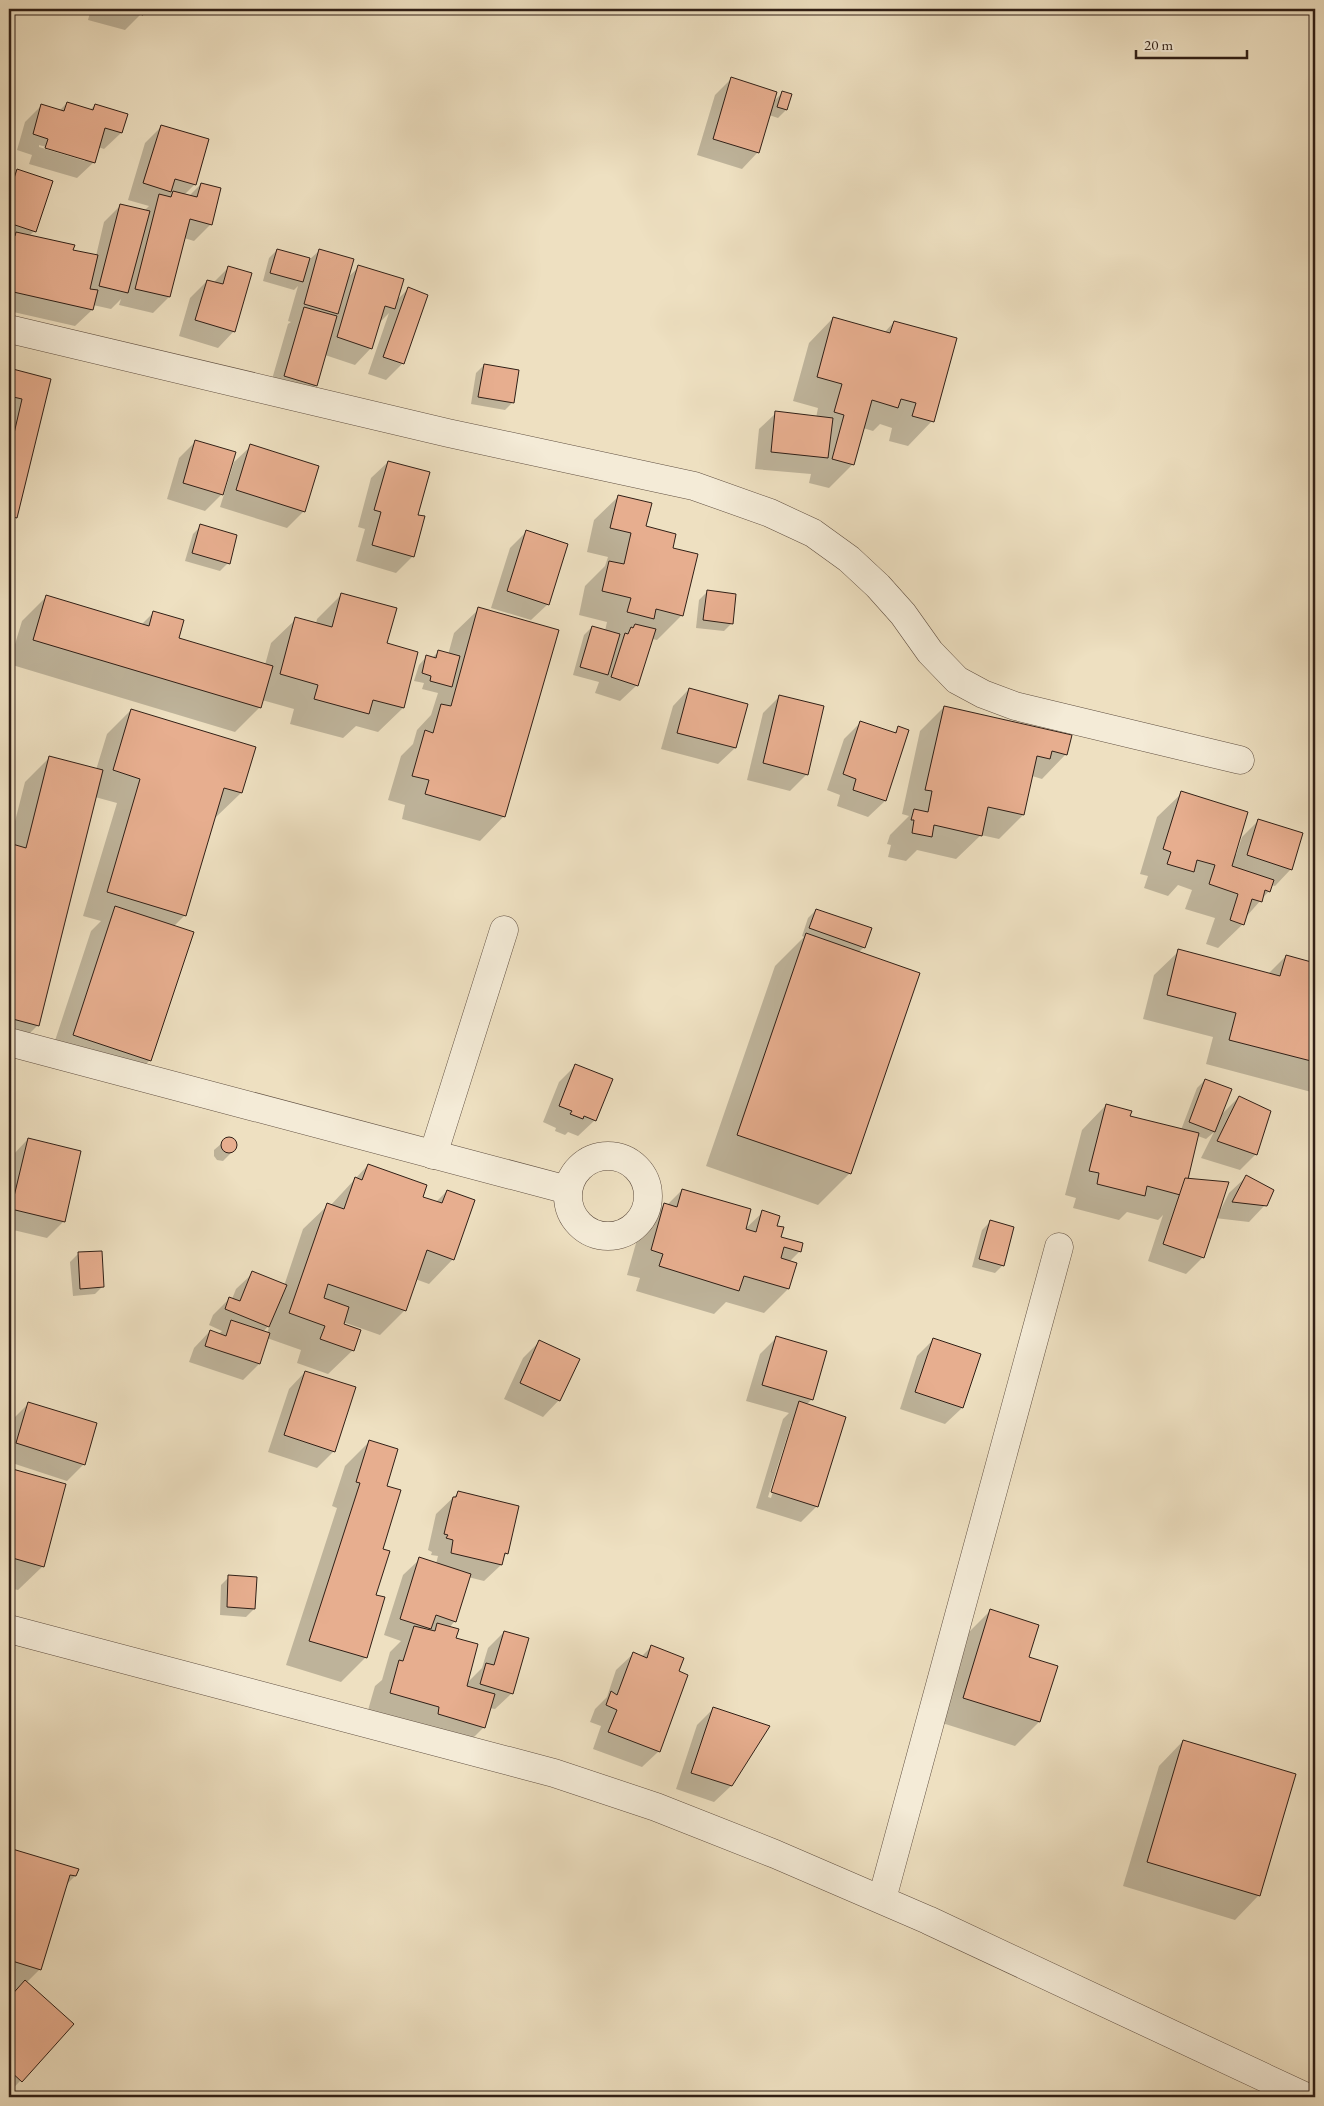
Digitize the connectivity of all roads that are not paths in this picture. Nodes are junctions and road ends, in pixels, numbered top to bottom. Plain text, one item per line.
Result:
1 (9, 330) edge
2 (1240, 760) dead end
3 (504, 930) dead end
4 (9, 1042) edge
5 (433, 1154) junction
6 (568, 1190) dead end
7 (1059, 1247) dead end
8 (9, 1630) edge
9 (882, 1900) junction
10 (1306, 2097) edge

1 - 2 street
3 - 5 street
4 - 5 street
5 - 6 street
7 - 9 street
8 - 9 street
9 - 10 street

